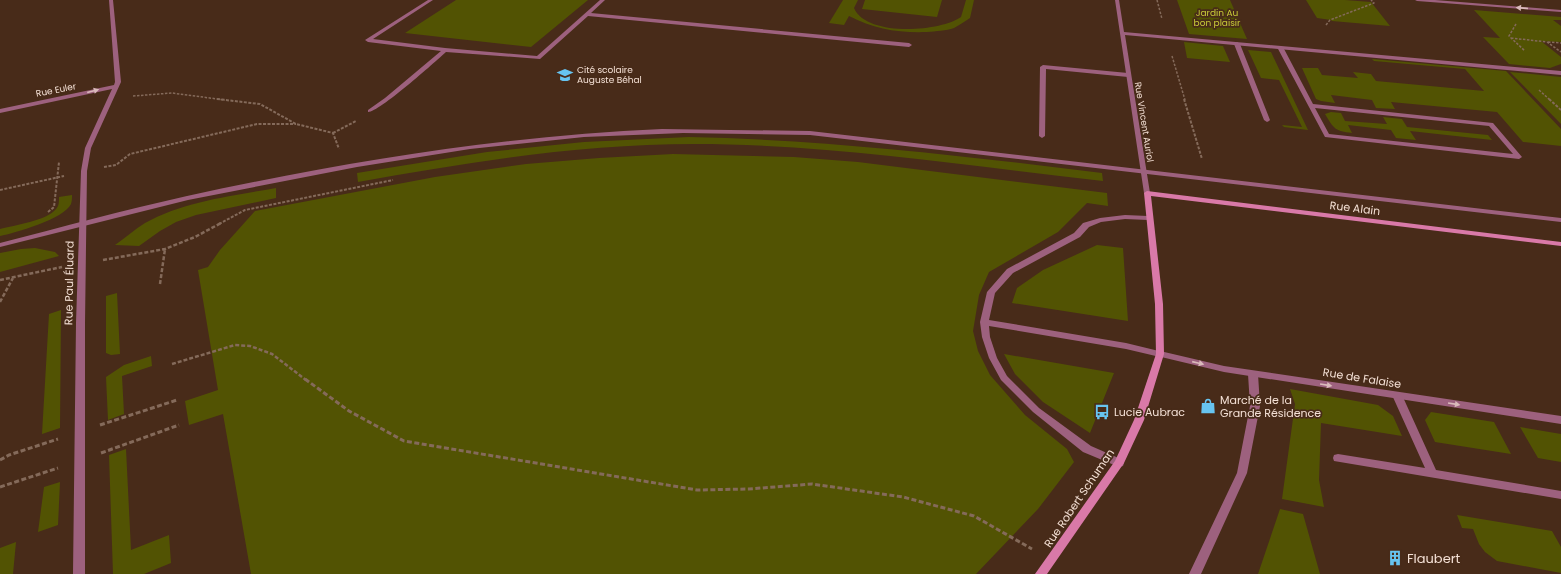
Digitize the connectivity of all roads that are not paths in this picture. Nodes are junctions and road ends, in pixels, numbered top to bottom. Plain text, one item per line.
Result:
1 (111, 0) edge
2 (431, 0) edge
3 (603, 0) edge
4 (1117, 0) edge
5 (1417, 0) edge
6 (1561, 11) edge
7 (587, 14) junction
8 (1122, 33) junction
9 (1237, 44) junction
10 (909, 45) dead end
11 (1280, 47) junction
12 (445, 50) junction
13 (1561, 73) edge
14 (1128, 75) junction
15 (116, 86) junction
16 (1311, 106) junction
17 (0, 111) edge
18 (370, 111) road end
19 (1268, 120) dead end
20 (1042, 136) dead end
21 (1143, 171) junction
22 (1147, 193) junction
23 (1148, 218) junction
24 (1561, 220) edge
25 (82, 225) junction
26 (1561, 244) edge
27 (0, 245) edge
28 (1153, 246) joint
29 (984, 322) junction
30 (1160, 354) junction
31 (1253, 374) junction
32 (1397, 395) junction
33 (1561, 420) edge
34 (1338, 458) dead end
35 (1119, 463) junction
36 (1432, 473) junction
37 (1561, 495) edge
38 (79, 574) edge
39 (1041, 574) edge
40 (1195, 574) edge

1 - 15 street, Rue Paul Éluard
2 - 12 street
3 - 7 street
4 - 8 street, Rue Vincent Auriol
6 -> 5 street
7 - 10 street
7 - 12 street
8 - 9 street
8 - 14 street, Rue Vincent Auriol
9 - 11 street
9 - 19 street
11 - 13 street
11 - 16 street
12 - 18 street
14 - 20 street
14 - 21 street, Rue Vincent Auriol
17 -> 15 street, Rue Euler
15 - 25 street, Rue Paul Éluard
16 - 16 street
21 - 22 street, Rue Vincent Auriol
21 - 24 street
21 - 25 street
22 - 23 street, Rue Vincent Auriol
22 - 26 street, Rue Alain
23 - 28 street, Rue Vincent Auriol
23 - 29 street
25 - 27 street
25 - 38 street, Rue Paul Éluard
28 - 30 street, Rue Robert Schuman
29 - 30 street, Rue de Falaise
29 - 35 street
30 -> 31 street, Rue de Falaise
30 - 35 street, Rue Robert Schuman
31 -> 32 street, Rue de Falaise
31 - 40 street
32 -> 33 street, Rue de Falaise
32 - 36 street
34 - 36 street
35 - 39 street, Rue Robert Schuman
36 - 37 street

